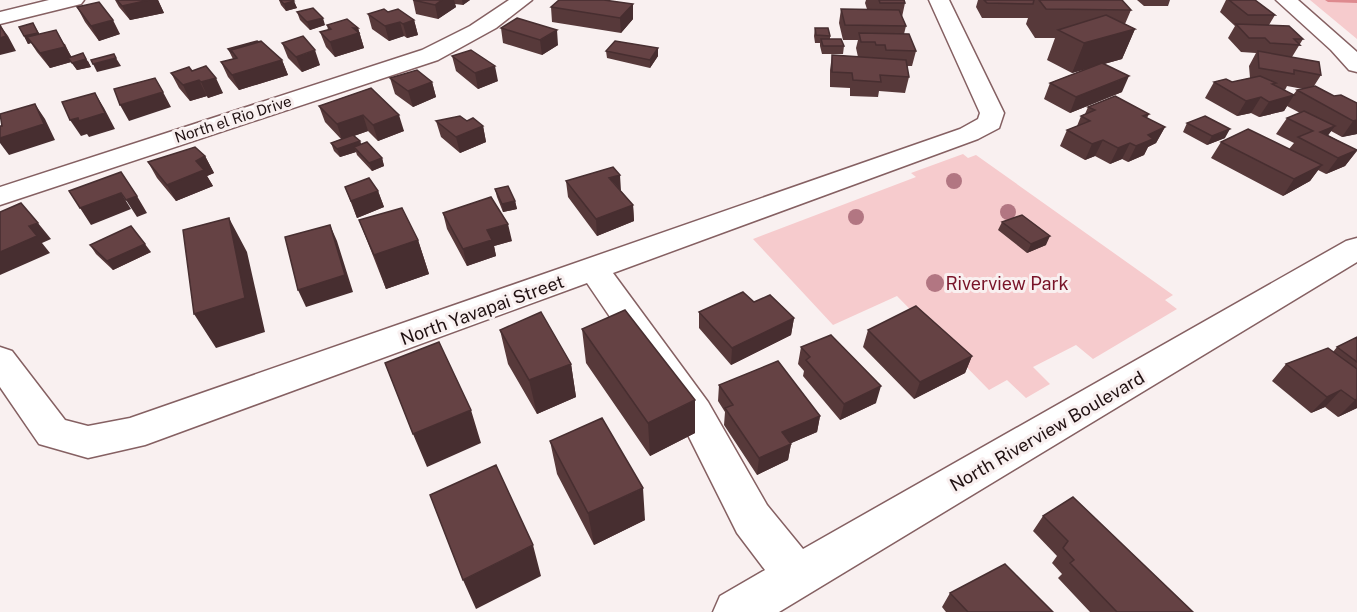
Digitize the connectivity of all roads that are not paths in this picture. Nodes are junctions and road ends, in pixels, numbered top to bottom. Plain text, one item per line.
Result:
1 (74, 0) edge
2 (522, 0) edge
3 (939, 0) edge
4 (1286, 0) edge
5 (0, 18) edge
6 (1357, 65) edge
7 (0, 196) edge
8 (1357, 248) edge
9 (594, 270) junction
10 (0, 360) edge
11 (798, 577) junction
12 (736, 612) edge

1 - 5 street
2 - 7 street, North el Rio Drive
3 - 9 street, North Yavapai Street
4 - 6 street
8 - 11 street, North Riverview Boulevard
9 - 10 street, North Yavapai Street
9 - 11 street
11 - 12 street, North Riverview Boulevard

